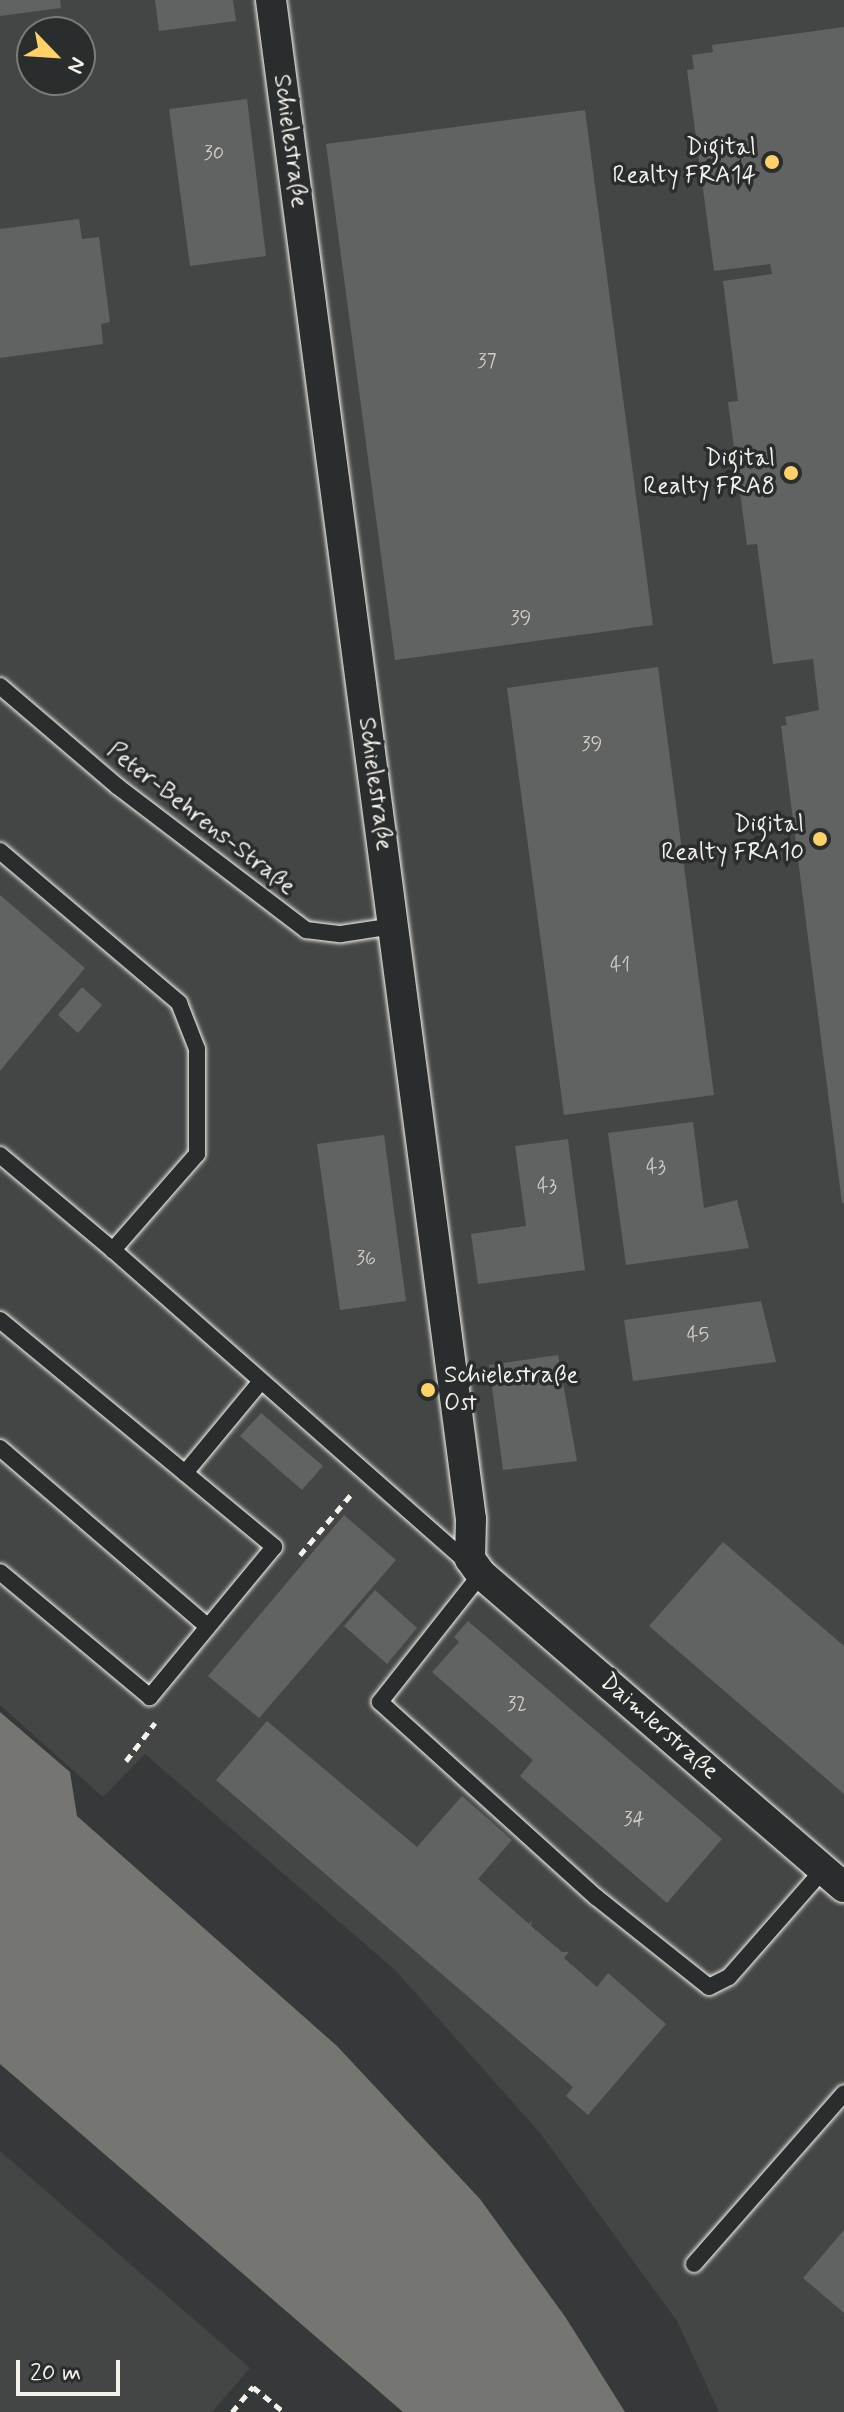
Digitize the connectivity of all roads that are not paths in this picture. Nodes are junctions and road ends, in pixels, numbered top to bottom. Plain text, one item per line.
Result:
1 (271, 0) edge
2 (0, 686) edge
3 (0, 851) edge
4 (394, 926) junction
5 (0, 1155) edge
6 (113, 1250) junction
7 (0, 1320) edge
8 (261, 1381) junction
9 (0, 1448) edge
10 (185, 1473) junction
11 (477, 1571) junction
12 (0, 1572) edge
13 (208, 1627) junction
14 (834, 1878) edge
15 (844, 2093) edge
16 (694, 2264) dead end

1 - 4 street, Schielestraße
2 - 4 lane, Peter-Behrens-Straße
3 - 6 lane
4 - 11 street, Schielestraße
5 - 6 lane
6 - 8 lane
7 - 10 lane
8 - 10 lane
8 - 11 lane
9 - 13 lane
10 - 13 lane
11 - 14 street, Daimlerstraße
11 - 14 lane
12 - 13 lane
15 - 16 lane

